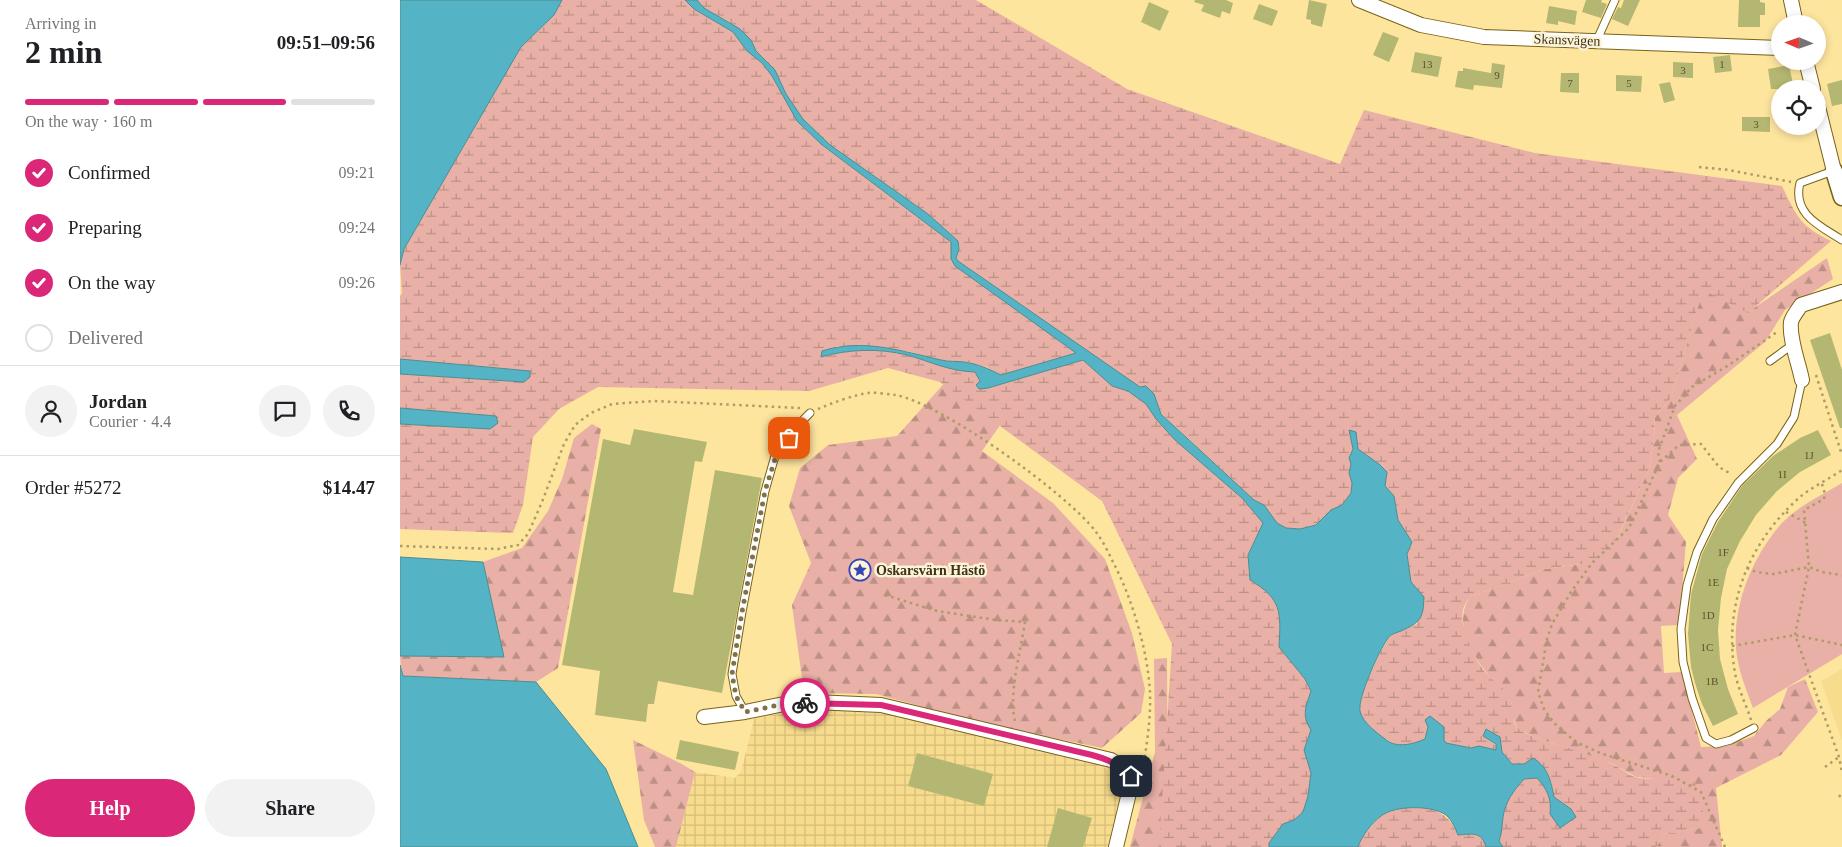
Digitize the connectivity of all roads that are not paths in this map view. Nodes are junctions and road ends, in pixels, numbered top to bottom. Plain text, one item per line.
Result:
1 (1359, 0) edge
2 (1615, 0) edge
3 (1791, 0) edge
4 (1794, 15) edge
5 (1596, 42) junction
6 (1771, 48) edge
7 (1825, 135) edge
8 (1834, 171) junction
9 (1841, 191) edge
10 (1842, 240) edge
11 (1842, 292) edge
12 (1792, 345) junction
13 (1770, 361) dead end
14 (1802, 380) joint
15 (810, 413) road end
16 (745, 712) junction
17 (704, 717) dead end
18 (1754, 728) road end
19 (1116, 847) edge

1 - 5 street, Skansvägen
2 - 5 lane
3 - 4 street
5 - 6 street, Skansvägen
7 - 8 street
8 - 9 street
8 - 10 lane
11 - 12 street
12 - 13 lane
12 - 14 street
14 - 18 lane
15 - 16 lane
16 - 17 street
16 - 19 street

